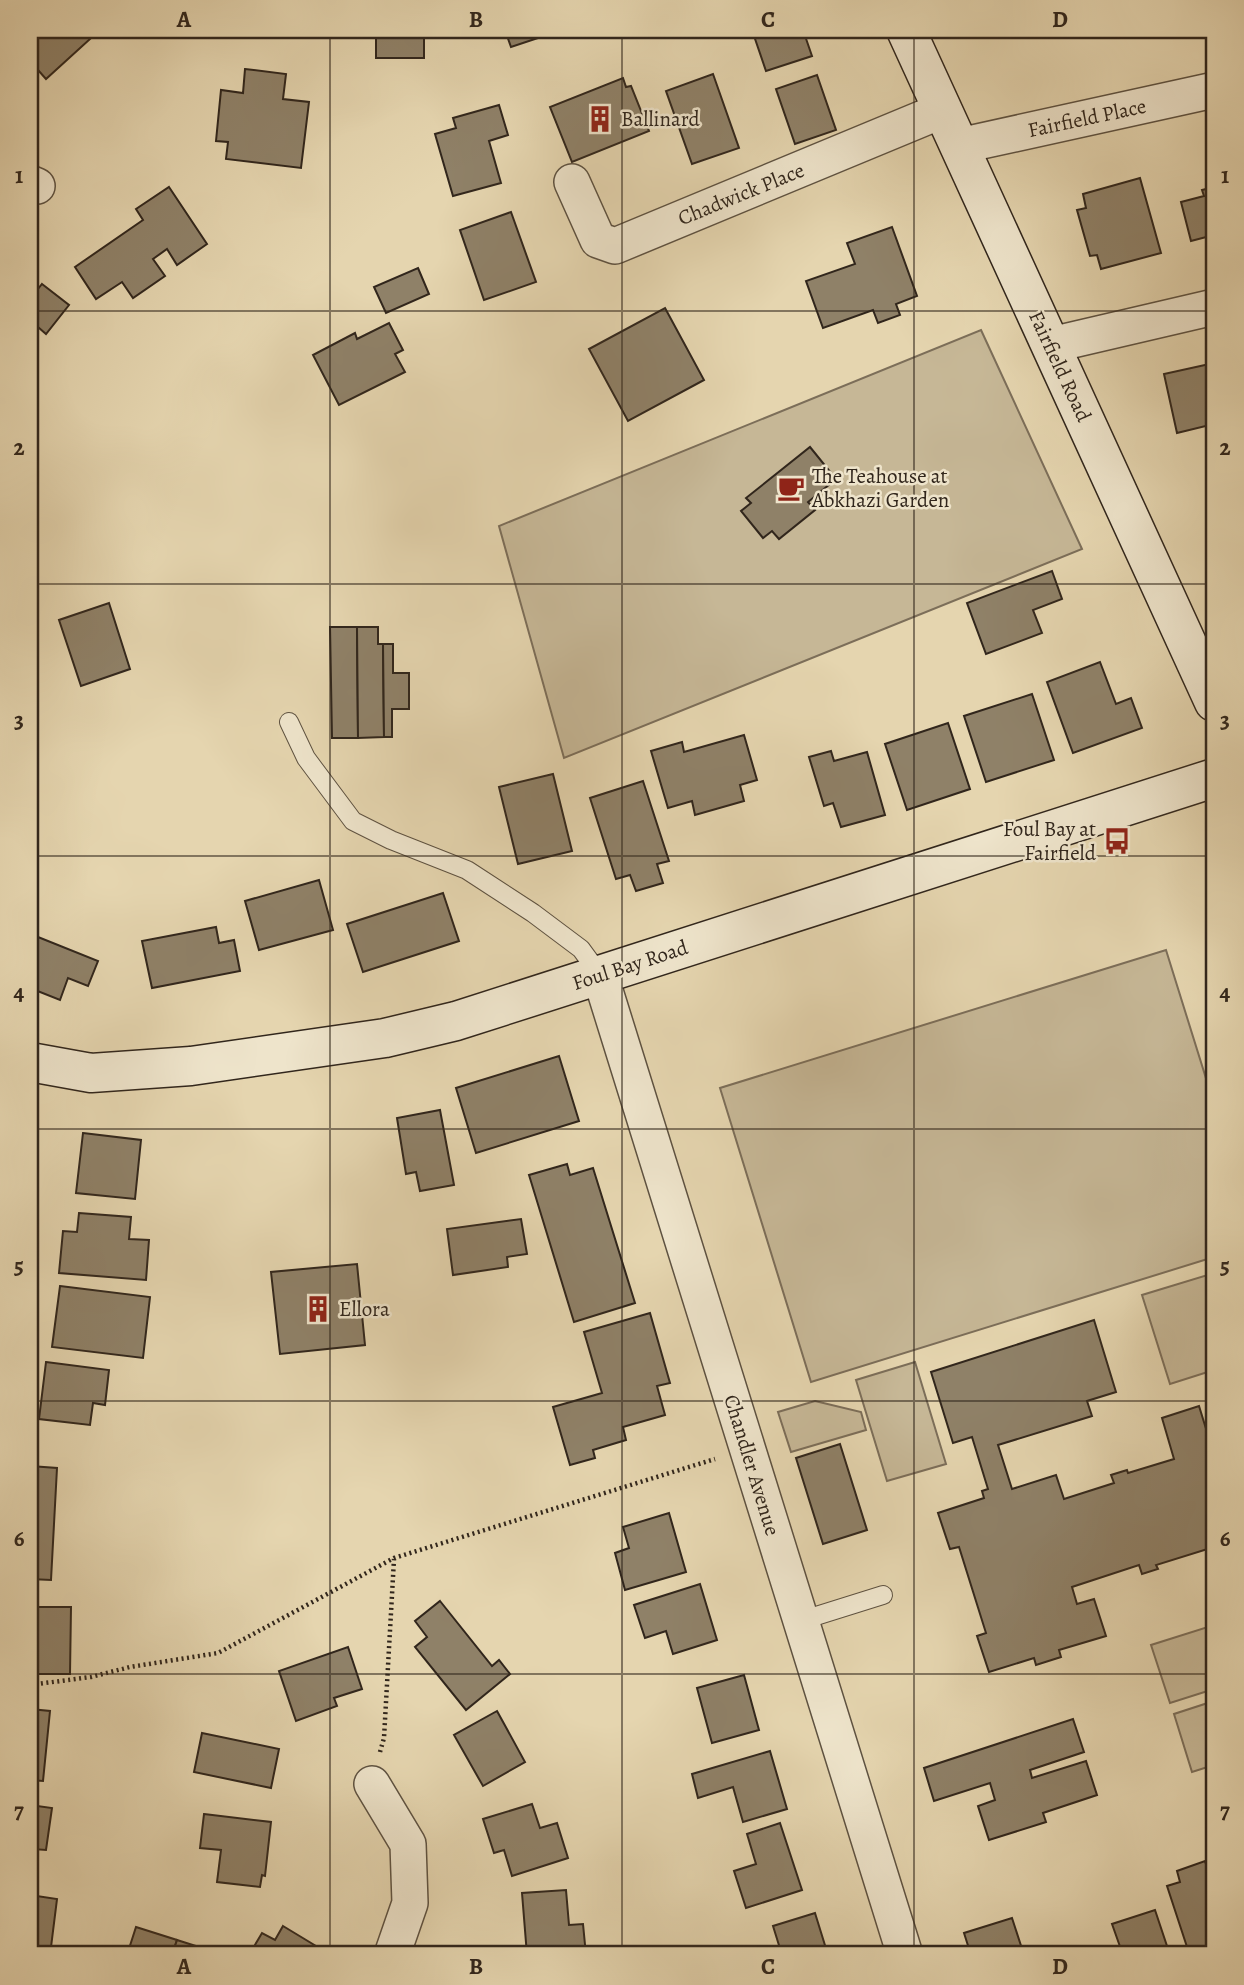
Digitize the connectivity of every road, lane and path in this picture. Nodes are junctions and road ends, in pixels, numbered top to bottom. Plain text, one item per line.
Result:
1 (906, 30) edge
2 (1214, 89) edge
3 (943, 110) junction
4 (959, 146) junction
5 (572, 182) dead end
6 (1214, 307) edge
7 (1051, 345) junction
8 (1214, 702) edge
9 (289, 722) dead end
10 (1214, 778) edge
11 (600, 975) junction
12 (30, 1062) edge
13 (747, 1450) junction
14 (394, 1558) junction
15 (883, 1595) dead end
16 (800, 1621) junction
17 (30, 1685) edge
18 (372, 1784) joint
19 (392, 1955) edge
20 (905, 1955) edge

1 - 3 street, Fairfield Road
2 - 4 street, Fairfield Place
3 - 4 street, Fairfield Road
3 - 5 street, Chadwick Place
4 - 7 street, Fairfield Road
6 - 7 street
7 - 8 street, Fairfield Road
9 - 11 lane
10 - 11 street, Foul Bay Road
11 - 12 street, Foul Bay Road
11 - 13 street, Chandler Avenue
13 - 14 path
13 - 16 street, Chandler Avenue
14 - 17 path
14 - 18 path
15 - 16 lane
16 - 20 street, Chandler Avenue
18 - 19 street

